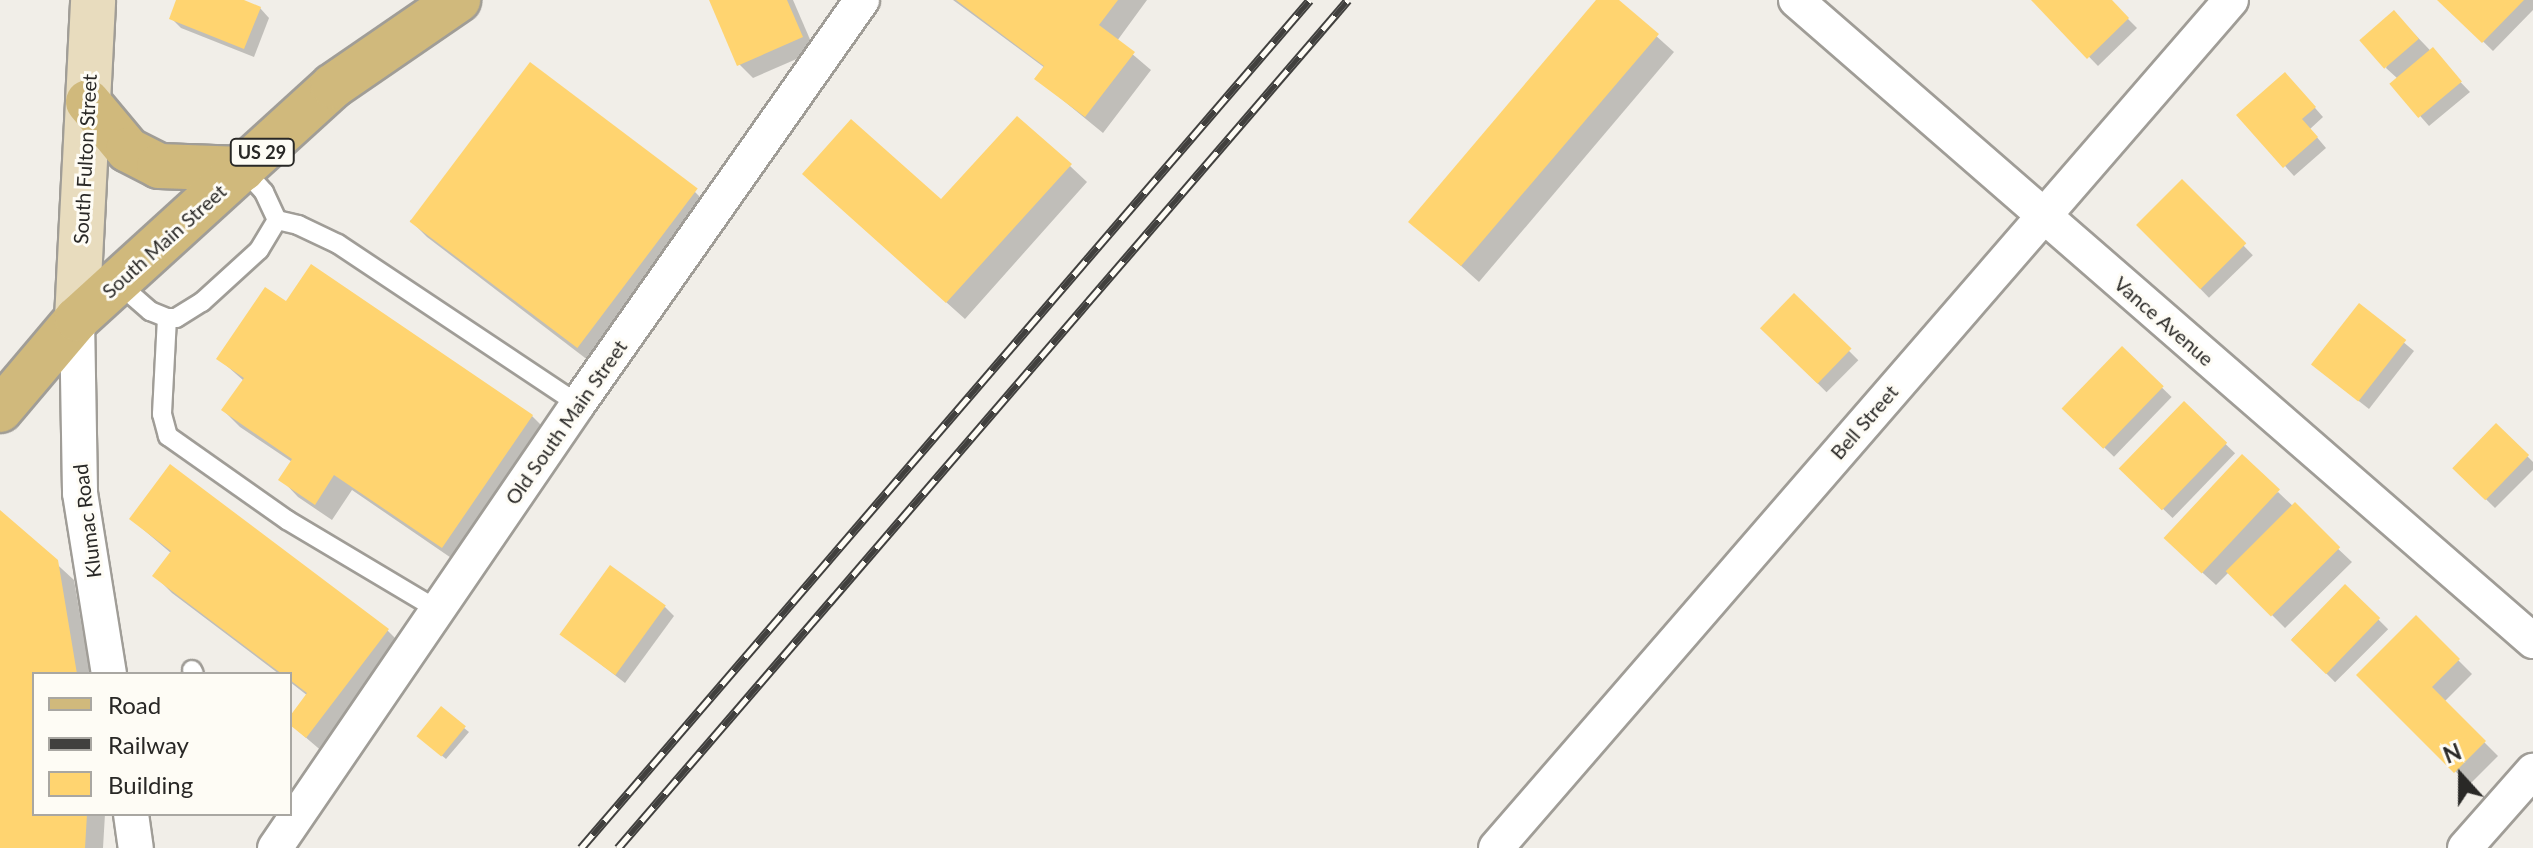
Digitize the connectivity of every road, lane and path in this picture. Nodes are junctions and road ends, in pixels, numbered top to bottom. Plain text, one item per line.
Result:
1 (93, 0) edge
2 (458, 0) edge
3 (862, 0) edge
4 (1796, 0) edge
5 (2231, 0) edge
6 (88, 102) junction
7 (243, 169) junction
8 (2043, 216) junction
9 (277, 220) junction
10 (118, 283) junction
11 (167, 318) junction
12 (77, 319) junction
13 (578, 404) junction
14 (0, 410) edge
15 (438, 610) junction
16 (2533, 641) edge
17 (109, 672) edge
18 (2533, 771) edge
19 (131, 816) edge
20 (1496, 846) edge
21 (136, 848) edge
22 (275, 848) edge
23 (2465, 848) edge

1 - 6 street, South Fulton Street
2 - 7 main road, South Main Street / US 29
3 - 13 street, Old South Main Street
4 - 8 street, Vance Avenue
5 - 8 street, Bell Street
6 - 7 main road
6 - 12 street, South Fulton Street
7 - 9 lane
7 - 10 main road, South Main Street / US 29
8 - 16 street, Vance Avenue
8 - 20 street, Bell Street
9 - 11 lane
9 - 13 lane
10 - 11 lane
10 - 12 main road, South Main Street / US 29
11 - 15 lane
12 - 14 main road, South Main Street / US 29
12 - 17 street, Klumac Road
13 - 15 street, Old South Main Street
15 - 22 street, Old South Main Street
18 - 23 street
19 - 21 street

